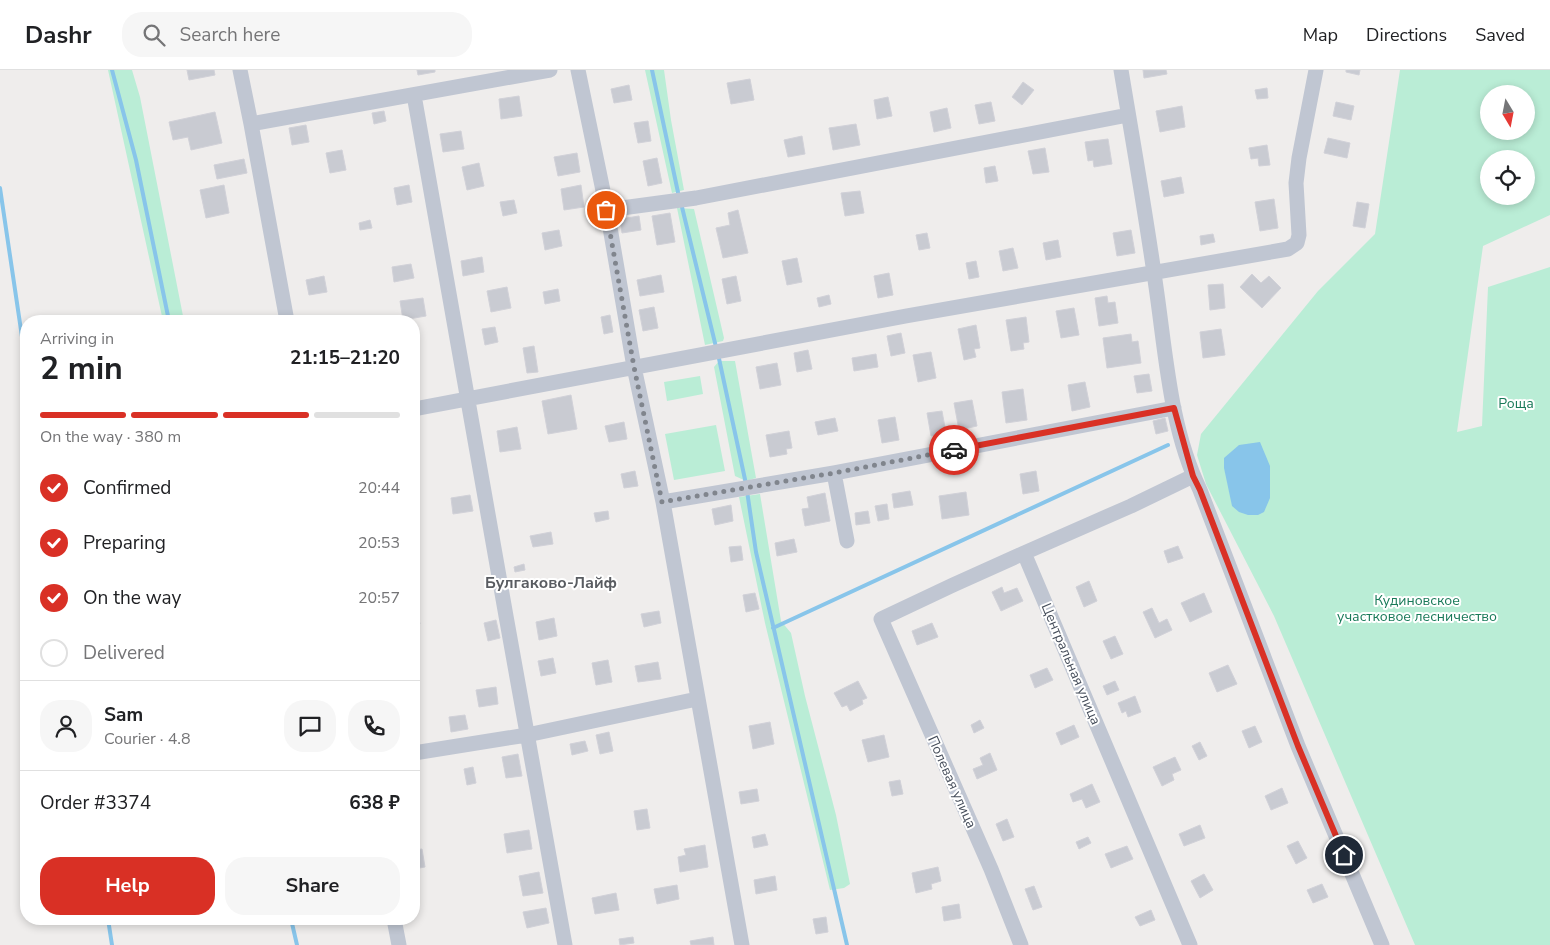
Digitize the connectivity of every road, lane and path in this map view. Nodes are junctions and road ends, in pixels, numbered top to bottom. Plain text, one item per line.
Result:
1 (240, 70) edge
2 (550, 70) edge
3 (578, 70) edge
4 (1121, 70) edge
5 (1316, 70) edge
6 (414, 95) junction
7 (1128, 115) junction
8 (252, 124) junction
9 (606, 210) junction
10 (1154, 273) junction
11 (286, 315) edge
12 (634, 367) junction
13 (469, 398) junction
14 (420, 408) edge
15 (1174, 408) junction
16 (834, 473) junction
17 (1193, 476) junction
18 (662, 502) junction
19 (847, 541) dead end
20 (1024, 553) junction
21 (697, 698) junction
22 (527, 736) junction
23 (420, 752) edge
24 (395, 925) edge
25 (399, 945) edge
26 (564, 945) edge
27 (742, 945) edge
28 (1021, 945) edge
29 (1190, 945) edge
30 (1382, 945) edge

1 - 8 street
2 - 6 street
3 - 9 street
4 - 7 street
5 - 10 street
6 - 8 street
6 - 13 street
7 - 9 street
7 - 10 street
8 - 11 street
9 - 12 street
10 - 12 street
10 - 15 street
12 - 13 street
12 - 18 street
13 - 14 street
13 - 22 street
15 - 16 street
15 - 17 street
16 - 18 street
16 - 19 street
17 - 20 street
17 - 30 street
18 - 21 street
20 - 28 street, Полевая улица
20 - 29 street, Центральная улица
21 - 22 street
21 - 27 street
22 - 23 street
22 - 26 street
24 - 25 street

